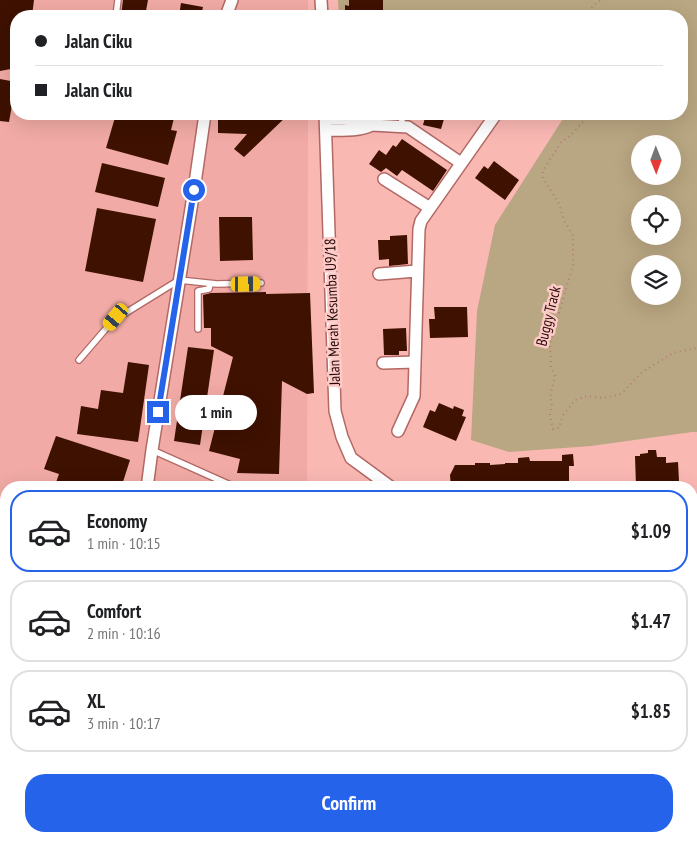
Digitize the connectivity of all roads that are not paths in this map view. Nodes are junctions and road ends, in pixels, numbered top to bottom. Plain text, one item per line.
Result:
1 (204, 120) edge
2 (340, 120) edge
3 (366, 120) edge
4 (402, 120) edge
5 (492, 120) edge
6 (326, 121) edge
7 (401, 126) junction
8 (461, 163) junction
9 (384, 179) dead end
10 (430, 208) junction
11 (417, 271) junction
12 (379, 274) dead end
13 (179, 280) junction
14 (261, 283) dead end
15 (210, 284) junction
16 (198, 329) dead end
17 (79, 360) dead end
18 (415, 362) junction
19 (383, 363) dead end
20 (398, 431) dead end
21 (152, 450) junction
22 (147, 481) edge
23 (221, 481) edge
24 (382, 481) edge

1 - 13 street
2 - 6 street
3 - 7 street
4 - 7 lane
5 - 8 street
6 - 24 street, Jalan Merah Kesumba U9/18
7 - 8 street
8 - 10 street
9 - 10 street
10 - 11 street
11 - 12 street
11 - 18 street
13 - 15 lane
13 - 17 lane
13 - 21 street
14 - 15 lane
15 - 16 lane
18 - 19 street
18 - 20 street
21 - 22 street
21 - 23 lane

